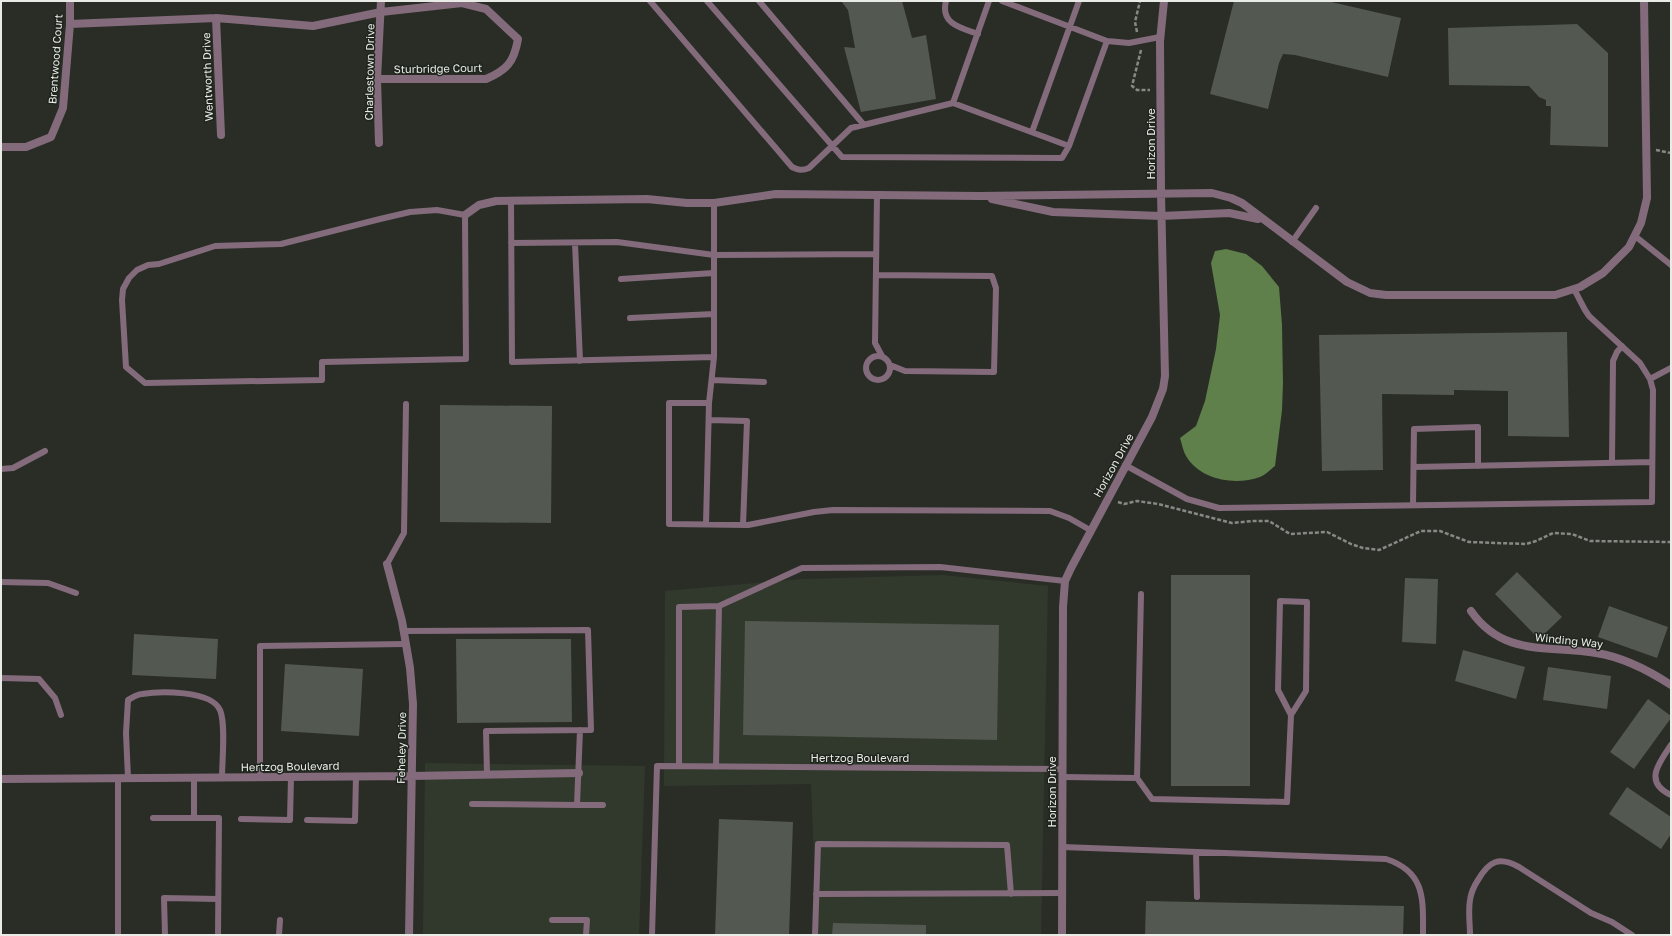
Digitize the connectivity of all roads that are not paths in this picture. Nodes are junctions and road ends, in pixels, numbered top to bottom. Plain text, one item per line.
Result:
1 (70, 1) edge
2 (382, 1) edge
3 (650, 1) edge
4 (707, 1) edge
5 (759, 1) edge
6 (946, 1) edge
7 (989, 1) edge
8 (1002, 1) edge
9 (1079, 1) edge
10 (1164, 1) edge
11 (1644, 1) edge
12 (382, 12) junction
13 (216, 18) junction
14 (70, 24) junction
15 (1070, 27) junction
16 (978, 34) junction
17 (1160, 37) junction
18 (1107, 41) junction
19 (377, 80) junction
20 (953, 103) junction
21 (864, 125) junction
22 (1032, 132) junction
23 (221, 135) dead end
24 (379, 143) dead end
25 (833, 146) junction
26 (1069, 146) junction
27 (1, 147) edge
28 (1161, 193) junction
29 (877, 196) junction
30 (979, 196) junction
31 (511, 201) junction
32 (714, 203) junction
33 (1316, 208) dead end
34 (465, 215) junction
35 (1161, 216) junction
36 (1261, 219) junction
37 (1635, 236) junction
38 (1292, 242) junction
39 (511, 243) junction
40 (575, 243) junction
41 (876, 254) junction
42 (714, 255) junction
43 (1671, 265) edge
44 (714, 273) junction
45 (876, 275) junction
46 (621, 279) dead end
47 (1574, 289) junction
48 (714, 314) junction
49 (630, 318) dead end
50 (1622, 346) junction
51 (882, 356) junction
52 (714, 357) junction
53 (580, 360) junction
54 (890, 365) junction
55 (1671, 368) edge
56 (1650, 379) junction
57 (712, 380) junction
58 (764, 382) dead end
59 (709, 403) junction
60 (406, 404) dead end
61 (709, 420) junction
62 (45, 451) dead end
63 (1612, 462) junction
64 (1652, 462) junction
65 (1125, 465) junction
66 (1414, 466) junction
67 (1478, 466) junction
68 (1, 469) edge
69 (1413, 505) junction
70 (706, 524) junction
71 (743, 525) junction
72 (1090, 530) junction
73 (387, 564) joint
74 (1065, 581) junction
75 (1, 582) edge
76 (76, 593) dead end
77 (1141, 594) dead end
78 (719, 606) junction
79 (1471, 611) dead end
80 (404, 631) junction
81 (406, 644) junction
82 (1, 678) edge
83 (1671, 685) edge
84 (61, 715) dead end
85 (1291, 715) junction
86 (580, 730) junction
87 (1671, 745) edge
88 (679, 766) junction
89 (716, 767) junction
90 (579, 773) junction
91 (1062, 773) junction
92 (488, 774) junction
93 (356, 776) junction
94 (411, 776) junction
95 (260, 777) junction
96 (291, 777) junction
97 (118, 778) junction
98 (128, 778) junction
99 (194, 778) junction
100 (222, 778) junction
101 (1137, 778) junction
102 (1, 780) edge
103 (1671, 795) edge
104 (472, 804) dead end
105 (577, 805) junction
106 (602, 805) dead end
107 (153, 818) dead end
108 (194, 818) junction
109 (241, 819) dead end
110 (307, 820) dead end
111 (1062, 847) junction
112 (1196, 852) junction
113 (1062, 893) junction
114 (816, 894) junction
115 (1011, 894) junction
116 (1197, 897) dead end
117 (218, 899) junction
118 (280, 920) dead end
119 (552, 920) dead end
120 (118, 935) edge
121 (165, 935) edge
122 (218, 935) edge
123 (279, 935) edge
124 (409, 935) edge
125 (586, 935) edge
126 (652, 935) edge
127 (815, 935) edge
128 (1062, 935) edge
129 (1423, 935) edge
130 (1470, 935) edge
131 (1632, 935) edge

1 - 14 street, Brentwood Court
2 - 12 street, Charlestown Drive
3 - 25 lane
4 - 25 lane
5 - 21 lane
6 - 16 lane
7 - 16 lane
8 - 15 lane
9 - 15 lane
10 - 17 street, Horizon Drive
11 - 37 street
12 - 13 street
12 - 19 street, Charlestown Drive
12 - 19 street, Sturbridge Court
13 - 14 street
13 - 23 street, Wentworth Drive
14 - 27 street, Brentwood Court
15 - 18 lane
15 - 22 lane
16 - 20 lane
17 - 18 lane
17 - 28 street, Horizon Drive
18 - 26 lane
19 - 24 street, Charlestown Drive
20 - 21 lane
20 - 22 lane
21 - 25 lane
22 - 26 lane
25 - 26 lane
28 - 30 street
28 - 35 street, Horizon Drive
28 - 36 street
29 - 30 street
29 - 32 street
29 - 41 lane
30 - 35 street
31 - 32 street
31 - 34 street
31 - 39 lane
32 - 42 lane
33 - 38 lane
34 - 34 lane
35 - 36 street
35 - 65 street, Horizon Drive
36 - 38 street
37 - 43 lane
37 - 47 street
38 - 47 street
39 - 40 lane
39 - 53 lane
40 - 42 lane
40 - 53 lane
41 - 42 lane
41 - 45 lane
42 - 44 lane
44 - 46 lane
44 - 48 lane
45 - 51 lane
45 - 54 lane
47 - 50 lane
48 - 49 lane
48 - 52 lane
50 - 56 lane
50 - 63 lane
51 - 54 lane
51 - 54 lane
52 - 53 lane
52 - 57 lane
55 - 56 lane
56 - 64 lane
57 - 58 lane
57 - 59 lane
59 - 61 lane
59 - 70 lane
60 - 73 lane
61 - 70 lane
61 - 71 lane
62 - 68 lane
63 - 64 lane
63 - 67 lane
64 - 69 lane
65 - 69 lane
65 - 72 street, Horizon Drive
66 - 67 lane
66 - 67 lane
66 - 69 lane
70 - 71 lane
71 - 72 lane
72 - 74 street, Horizon Drive
73 - 80 street, Feheley Drive
74 - 78 lane
74 - 91 street, Horizon Drive
75 - 76 lane
77 - 101 lane
78 - 88 lane
78 - 89 lane
79 - 83 street, Winding Way
80 - 81 street, Feheley Drive
80 - 86 lane
81 - 94 street, Feheley Drive
81 - 95 lane
82 - 84 lane
85 - 85 lane
85 - 101 lane
86 - 90 lane
86 - 92 lane
87 - 103 lane
88 - 89 lane, Hertzog Boulevard
88 - 126 lane, Hertzog Boulevard
89 - 91 lane, Hertzog Boulevard
90 - 92 street, Hertzog Boulevard
90 - 105 lane
91 - 101 lane, Hertzog Boulevard
91 - 111 street, Horizon Drive
92 - 94 street, Hertzog Boulevard
93 - 94 street, Hertzog Boulevard
93 - 96 street, Hertzog Boulevard
93 - 110 lane
94 - 124 street, Feheley Drive
95 - 96 street, Hertzog Boulevard
95 - 100 street, Hertzog Boulevard
96 - 109 lane
97 - 98 street, Hertzog Boulevard
97 - 102 street, Hertzog Boulevard
97 - 120 lane
98 - 99 street, Hertzog Boulevard
98 - 100 lane
99 - 100 street, Hertzog Boulevard
99 - 108 lane
104 - 105 lane
105 - 106 lane
107 - 108 lane
108 - 117 lane
111 - 112 lane
111 - 113 street, Horizon Drive
112 - 116 lane
112 - 129 lane
113 - 115 lane
113 - 128 street, Horizon Drive
114 - 115 lane
114 - 115 lane
114 - 127 lane
117 - 121 lane
117 - 122 lane
118 - 123 lane
119 - 125 lane
130 - 131 lane

